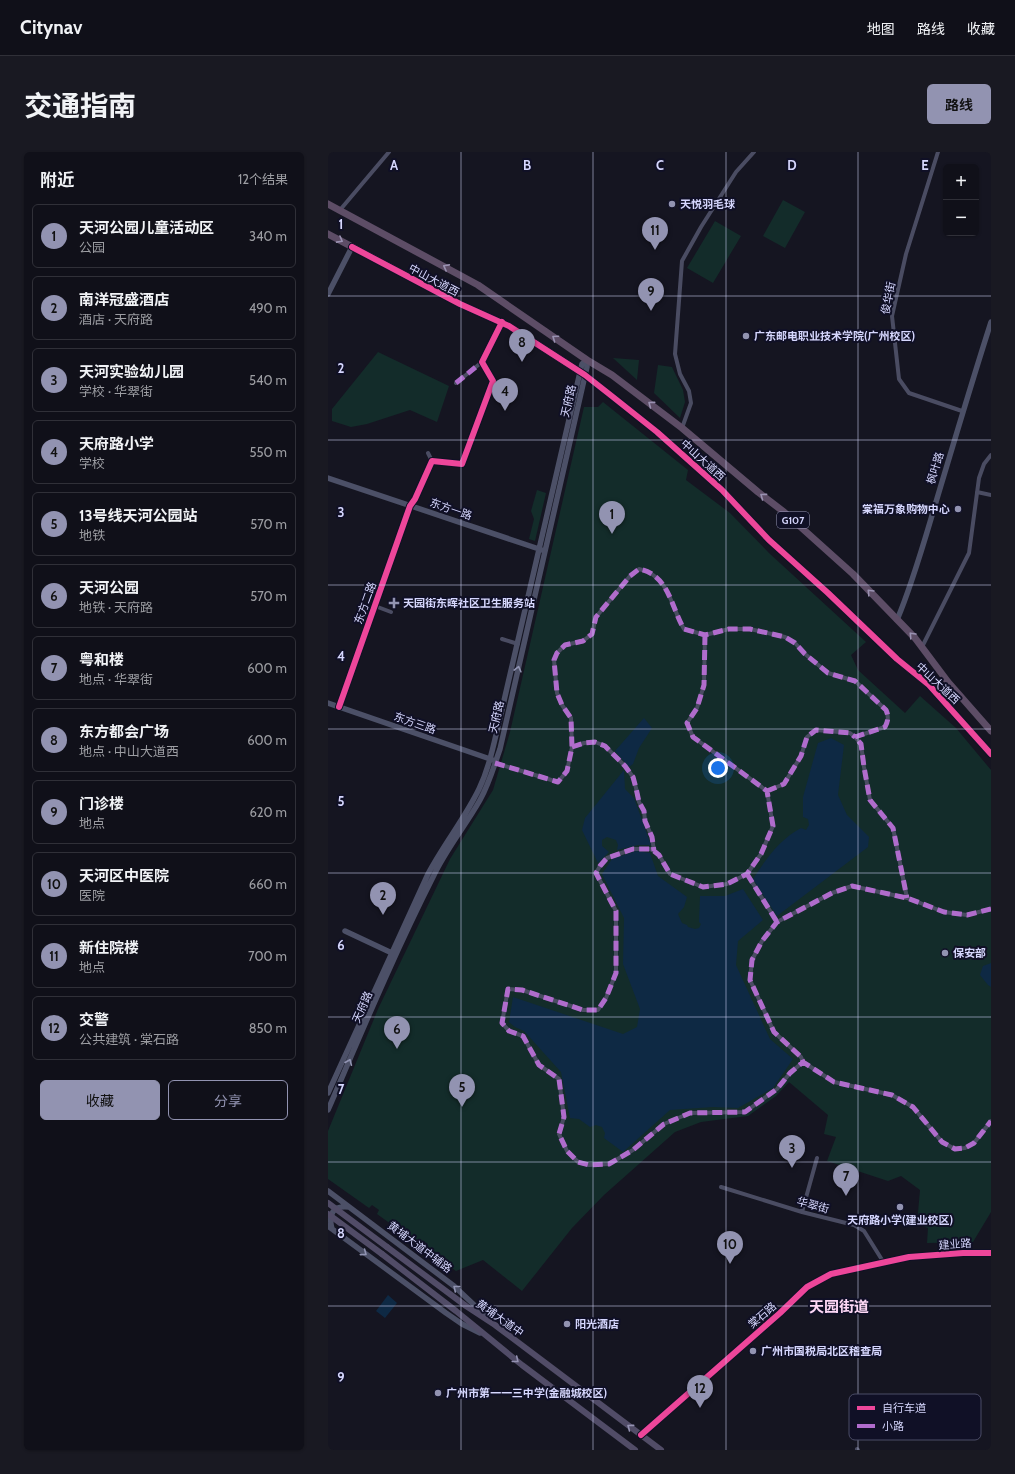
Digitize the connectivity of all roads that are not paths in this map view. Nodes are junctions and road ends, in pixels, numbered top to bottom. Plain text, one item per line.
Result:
1 (389, 152) edge
2 (754, 152) edge
3 (938, 152) edge
4 (328, 204) edge
5 (340, 210) junction
6 (328, 234) edge
7 (352, 247) junction
8 (328, 294) edge
9 (502, 322) junction
10 (991, 322) edge
11 (482, 360) junction
12 (586, 360) junction
13 (582, 374) junction
14 (456, 383) dead end
15 (962, 411) junction
16 (682, 428) junction
17 (428, 454) dead end
18 (991, 455) edge
19 (432, 462) junction
20 (328, 478) edge
21 (977, 492) junction
22 (991, 495) edge
23 (410, 506) junction
24 (542, 550) junction
25 (374, 606) junction
26 (391, 612) dead end
27 (897, 620) junction
28 (705, 635) junction
29 (502, 640) dead end
30 (518, 644) junction
31 (922, 647) junction
32 (328, 703) edge
33 (339, 707) junction
34 (990, 728) edge
35 (856, 737) junction
36 (572, 748) junction
37 (991, 754) edge
38 (494, 761) junction
39 (768, 791) junction
40 (654, 851) junction
41 (747, 874) junction
42 (907, 898) junction
43 (991, 909) edge
44 (777, 922) junction
45 (345, 931) dead end
46 (394, 954) junction
47 (803, 1062) junction
48 (328, 1093) edge
49 (328, 1110) edge
50 (991, 1121) edge
51 (817, 1158) dead end
52 (721, 1187) dead end
53 (328, 1191) edge
54 (328, 1203) edge
55 (350, 1208) junction
56 (802, 1212) junction
57 (328, 1214) edge
58 (330, 1228) edge
59 (991, 1253) edge
60 (920, 1256) joint
61 (884, 1262) junction
62 (495, 1325) junction
63 (485, 1335) junction
64 (641, 1435) junction
65 (635, 1450) edge
66 (661, 1450) edge

1 - 5 street
2 - 16 street
3 - 15 street, 俊华街
4 - 5 highway, 中山大道西 / G107
12 -> 5 highway, 中山大道西 / G107
6 -> 7 highway, 中山大道西 / G107
7 - 8 main road
7 - 9 highway, 中山大道西 / G107
9 - 11 street
9 - 13 highway, 中山大道西 / G107
10 - 15 main road, 枫叶路
11 - 14 street
11 - 19 street
12 - 13 main road, 天府路
16 -> 12 highway, 中山大道西 / G107
13 - 24 main road, 天府路
13 - 37 highway, 中山大道西 / G107
15 - 27 main road, 枫叶路
27 -> 16 highway, 中山大道西 / G107
17 - 19 street
18 - 21 street
19 - 23 street
20 - 23 main road, 东方一路
21 - 22 street
21 - 31 street
23 - 24 main road, 东方一路
23 - 25 main road, 东方二路
24 - 30 main road, 天府路
38 -> 24 main road, 天府路
25 - 26 street
25 - 33 main road, 东方二路
31 -> 27 highway, 中山大道西 / G107
28 - 35 street
28 - 36 street
28 - 39 street
29 - 30 street
30 - 38 main road, 天府路
31 - 34 highway, 中山大道西 / G107
32 - 33 main road, 东方三路
33 - 38 main road, 东方三路
35 - 39 street
35 - 42 street
36 - 38 street
36 - 40 street
38 - 46 main road, 天府路
39 - 41 street
40 - 41 street
40 - 47 street
41 - 44 street
42 - 43 street
42 - 44 street
44 - 47 street
45 - 46 main road
46 - 48 main road, 天府路
49 -> 46 main road, 天府路
47 - 50 street
51 - 56 street
52 - 56 street, 华翠街
53 - 55 main road, 黄埔大道中辅路
54 - 62 main road, 黄埔大道中, bridge
55 - 58 main road
62 -> 55 main road, 黄埔大道中辅路
56 - 61 street, 华翠街
57 - 63 main road, 黄埔大道中, bridge
58 -> 63 main road
59 - 60 street, 建业路
60 - 61 street, 棠石路
61 - 64 street, 棠石路
64 -> 62 main road, 黄埔大道中
63 -> 65 main road, 黄埔大道中
64 - 66 main road, 黄埔大道中

